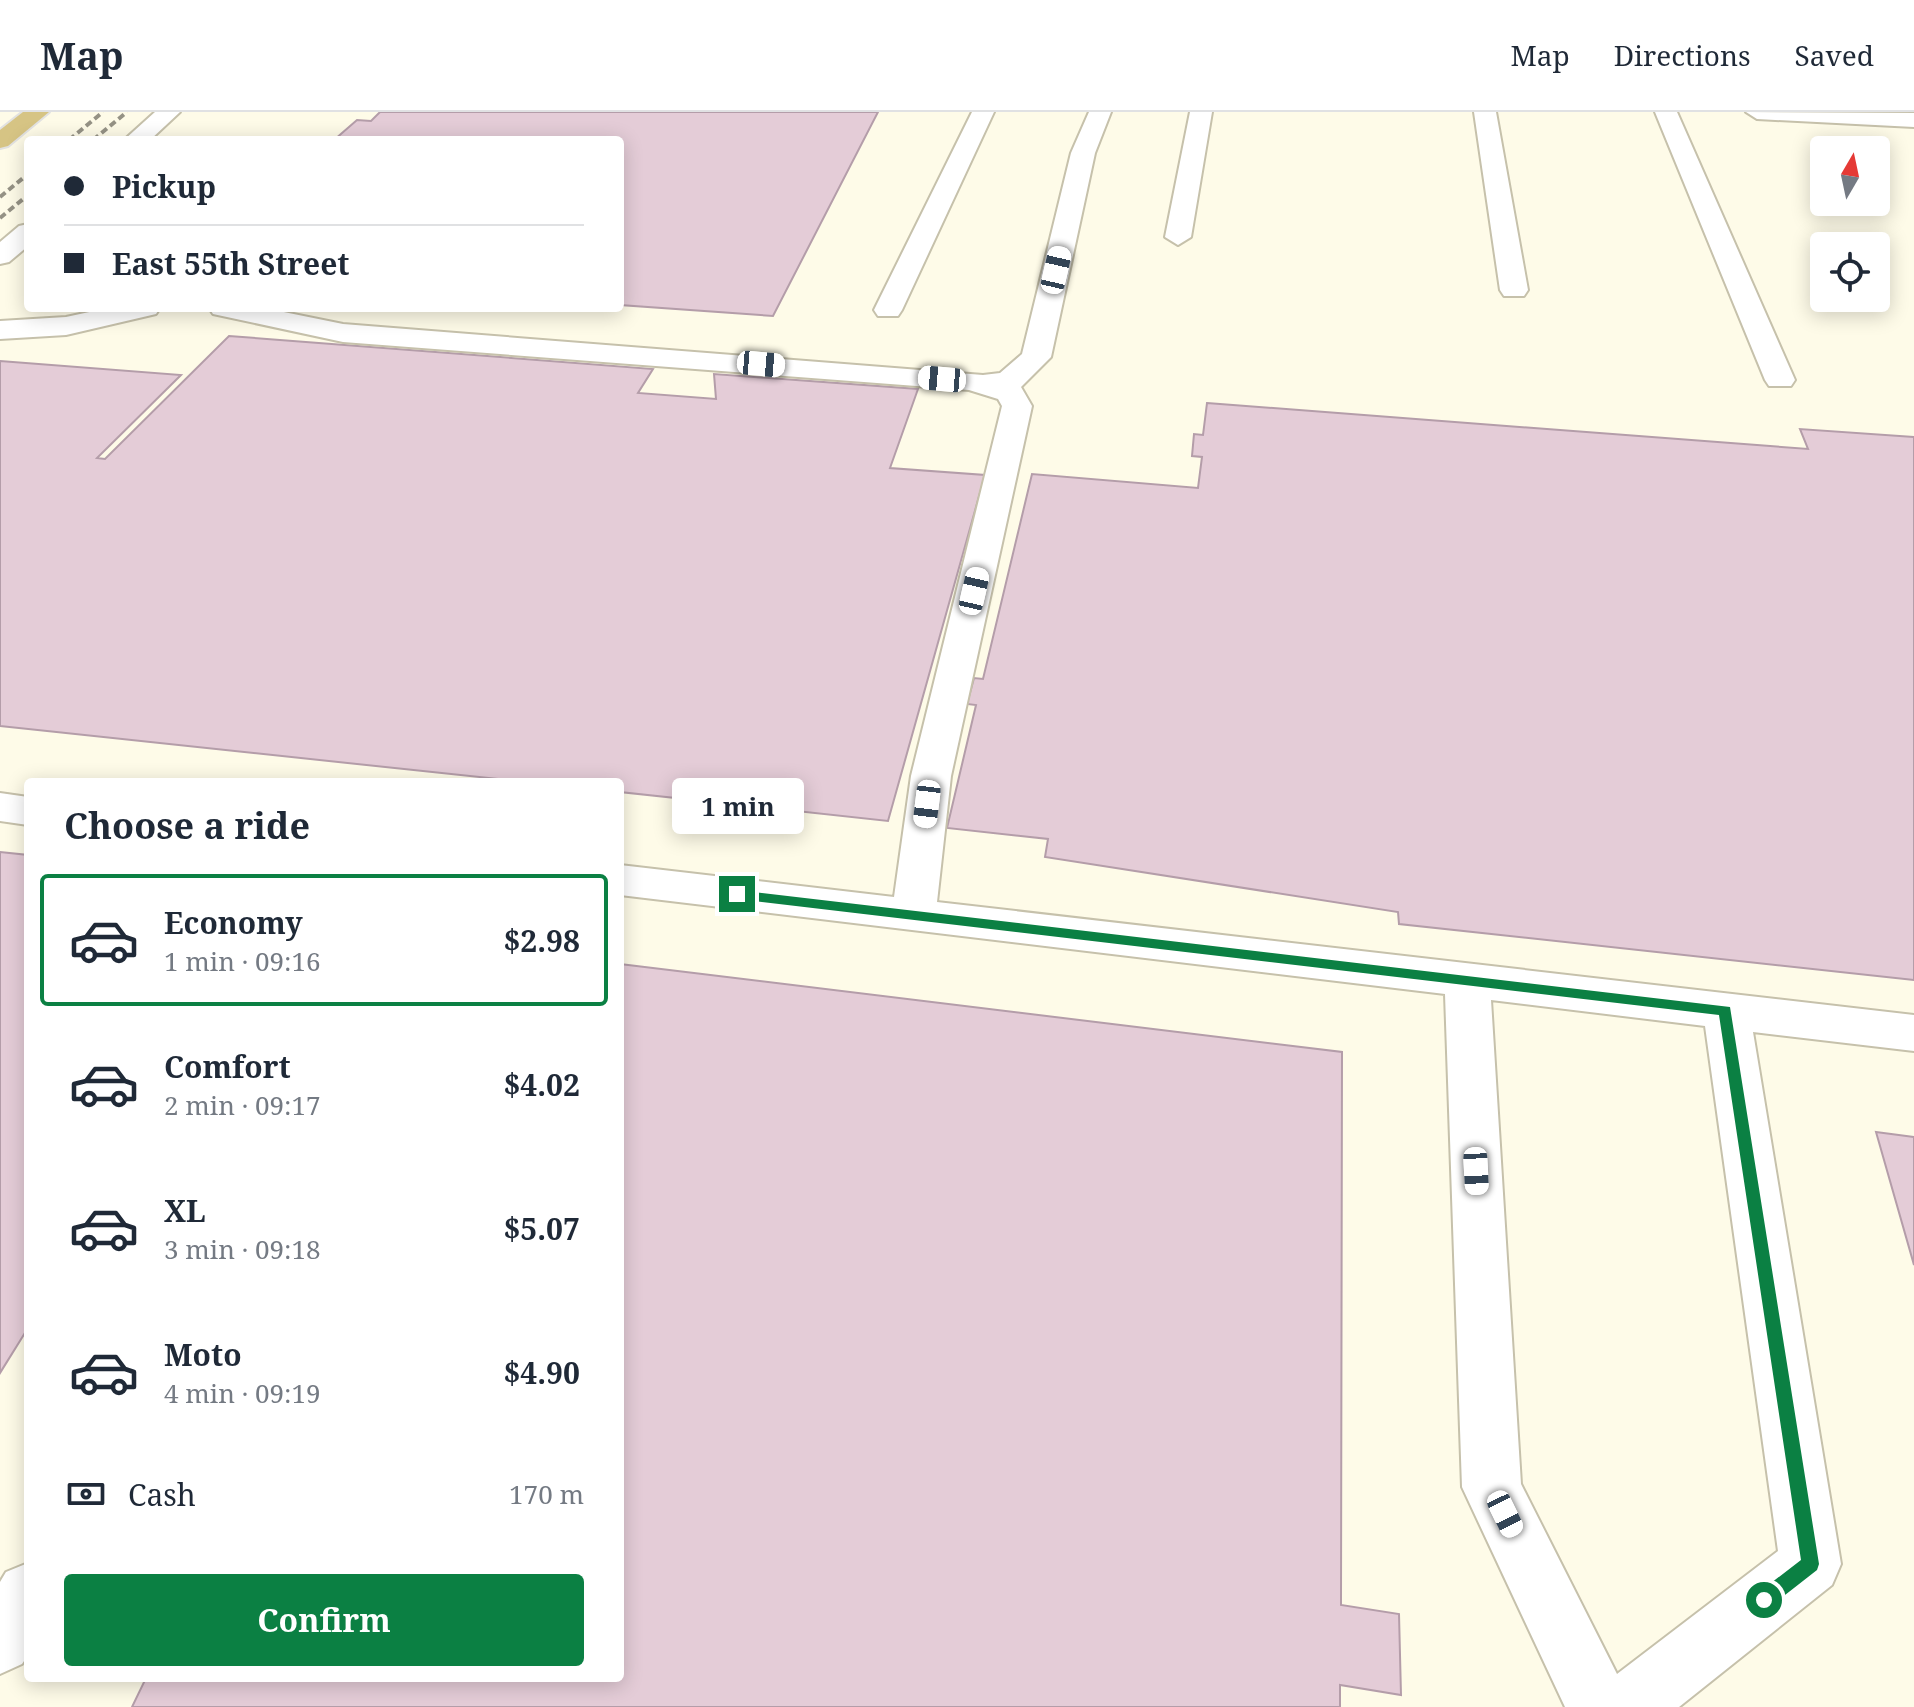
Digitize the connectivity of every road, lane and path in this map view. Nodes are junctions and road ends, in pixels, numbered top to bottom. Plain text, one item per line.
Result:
1 (38, 112) edge
2 (169, 112) edge
3 (983, 112) edge
4 (1100, 112) edge
5 (1201, 112) edge
6 (1485, 112) edge
7 (1666, 112) edge
8 (1757, 112) edge
9 (1914, 120) edge
10 (141, 136) edge
11 (0, 141) edge
12 (24, 235) edge
13 (1178, 237) dead end
14 (0, 256) edge
15 (1514, 290) dead end
16 (888, 310) dead end
17 (128, 312) edge
18 (242, 312) edge
19 (0, 330) edge
20 (1780, 380) dead end
21 (982, 384) junction
22 (0, 807) edge
23 (24, 810) edge
24 (624, 880) edge
25 (913, 915) junction
26 (1467, 981) junction
27 (1726, 1011) junction
28 (1914, 1033) edge
29 (24, 1601) edge
30 (0, 1642) edge
31 (1599, 1707) edge
32 (1627, 1707) edge

1 - 11 main road
2 - 10 street
3 - 16 street
4 - 21 street
5 - 13 street
6 - 15 street
7 - 20 street
8 - 9 street
12 - 14 street
17 - 19 street
18 - 21 street
21 - 25 street
22 - 23 street
24 - 25 street
25 - 26 street
26 - 27 street
26 - 31 street
27 - 28 street
27 - 32 street
29 - 30 street

